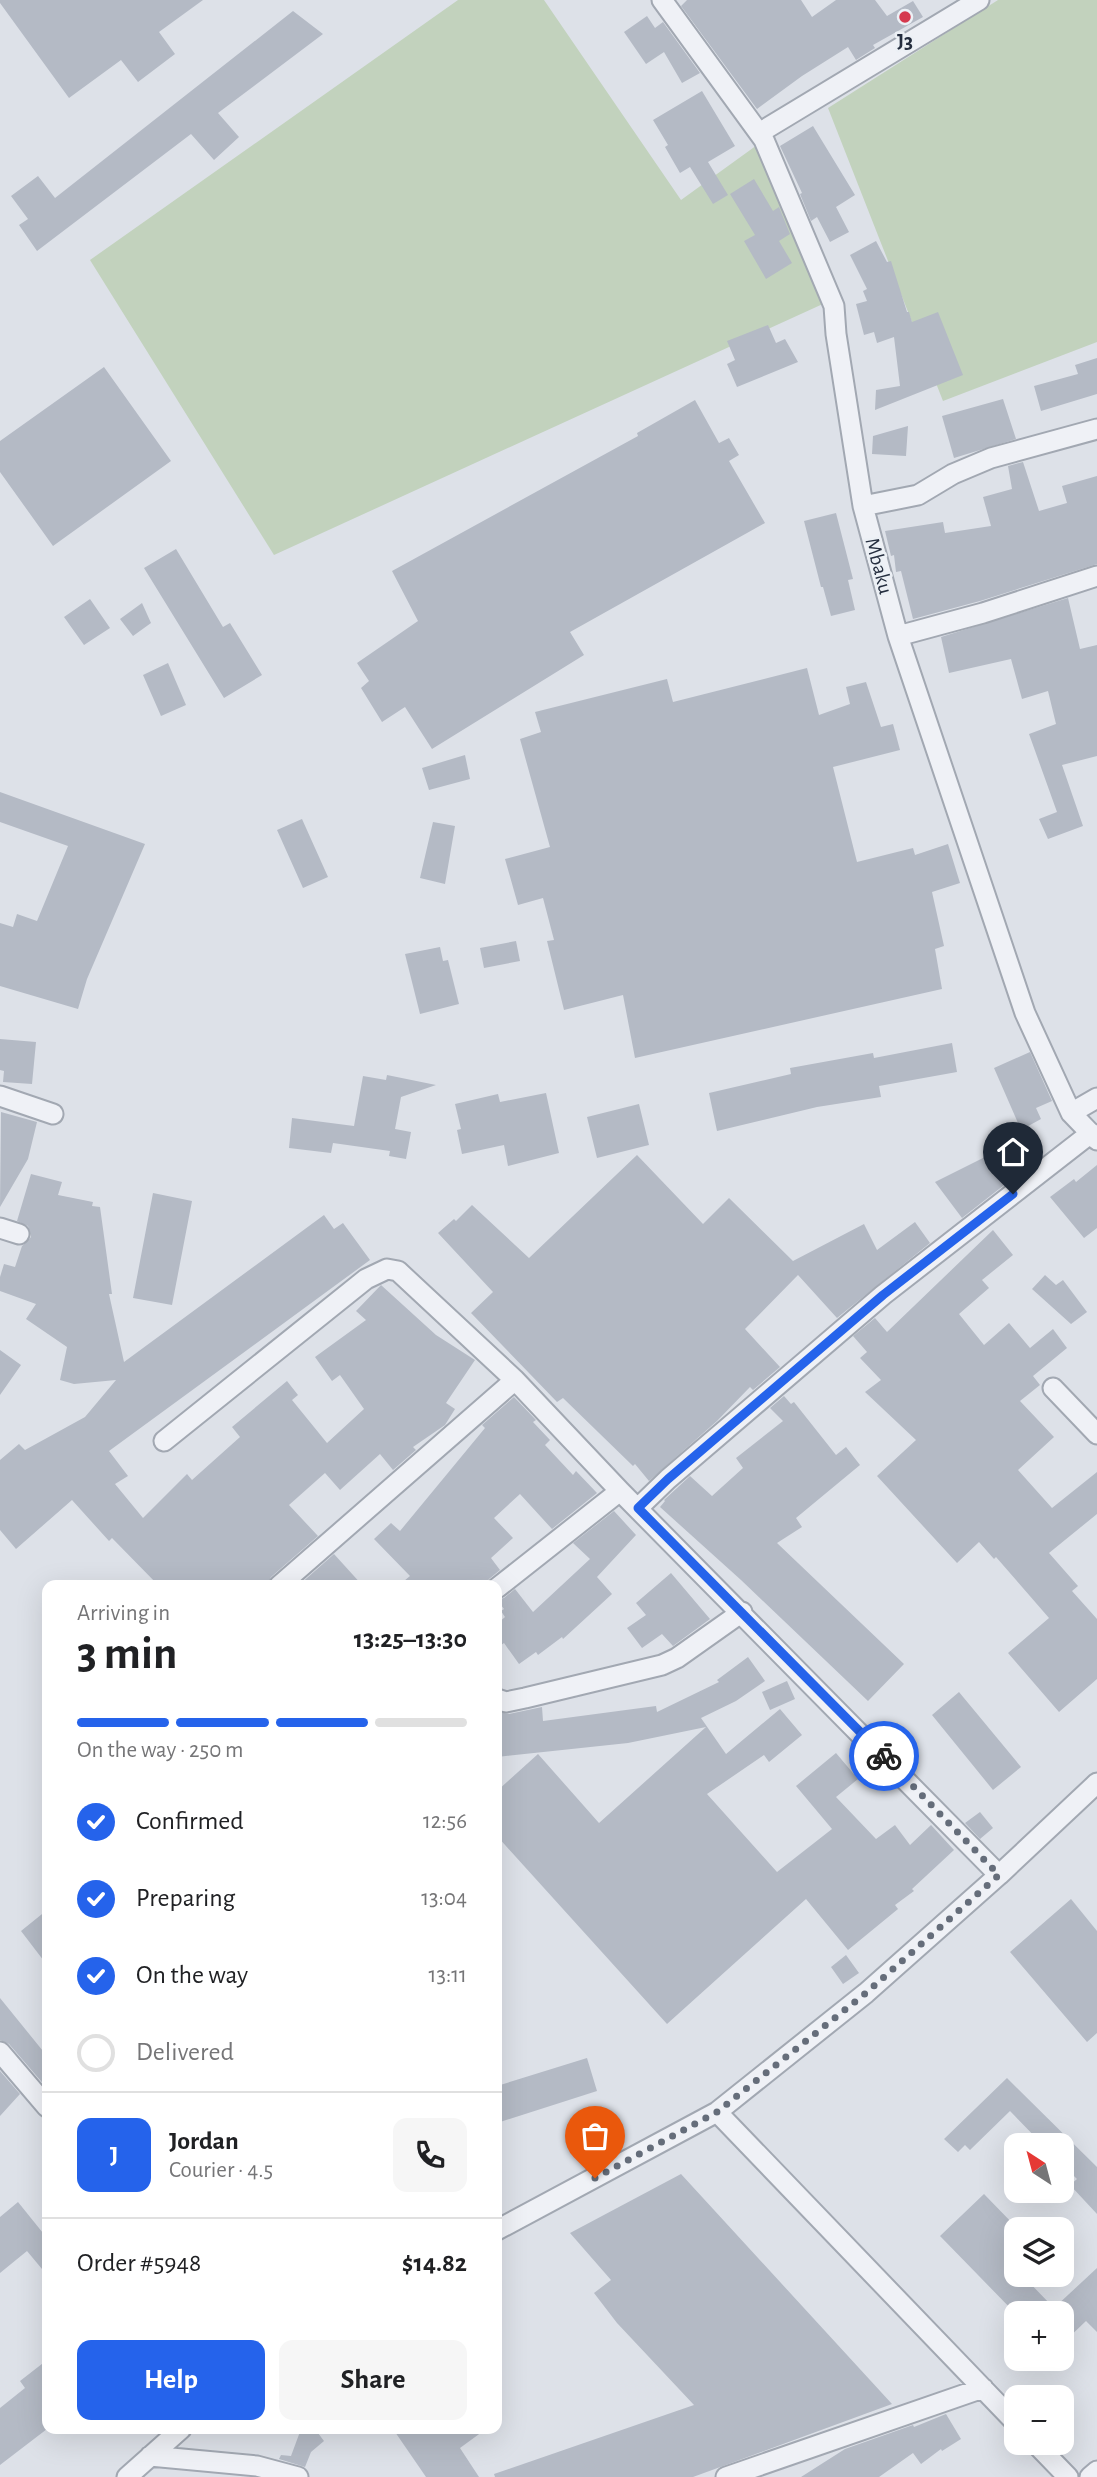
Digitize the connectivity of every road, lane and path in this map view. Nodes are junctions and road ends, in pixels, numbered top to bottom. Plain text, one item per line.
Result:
1 (662, 0) edge
2 (979, 0) edge
3 (759, 133) junction
4 (1097, 429) edge
5 (863, 506) junction
6 (1097, 576) edge
7 (898, 636) junction
8 (0, 1096) edge
9 (1097, 1098) edge
10 (1071, 1113) junction
11 (53, 1114) dead end
12 (1094, 1137) edge
13 (515, 1380) junction
14 (1053, 1388) dead end
15 (1097, 1434) edge
16 (164, 1441) dead end
17 (620, 1490) junction
18 (638, 1508) junction
19 (286, 1580) edge
20 (502, 1584) edge
21 (742, 1612) junction
22 (502, 1701) edge
23 (1097, 1783) edge
24 (999, 1875) junction
25 (0, 2052) edge
26 (42, 2101) edge
27 (717, 2112) junction
28 (502, 2227) edge
29 (982, 2388) junction
30 (1004, 2411) edge
31 (175, 2434) edge
32 (1047, 2455) edge
33 (150, 2456) junction
34 (1097, 2471) edge
35 (127, 2477) edge
36 (298, 2477) edge
37 (726, 2477) edge
38 (1068, 2477) edge
39 (1090, 2477) edge

1 - 3 street, Mbaku
2 - 3 street
3 - 5 street, Mbaku
4 - 5 street
5 - 7 street, Mbaku
6 - 7 street
7 - 10 street, Mbaku
8 - 11 street
9 - 10 street
10 - 12 street, Mbaku
12 - 18 street
13 - 16 street
13 - 17 street
13 - 19 street
14 - 15 street
17 - 18 street
17 - 20 street
18 - 21 street
21 - 22 street
21 - 24 street
23 - 24 street
24 - 27 street
25 - 26 street
27 - 28 street
27 - 29 street
29 - 30 street
29 - 37 street
31 - 33 street
32 - 38 street
33 - 35 street
33 - 36 street
34 - 39 street

